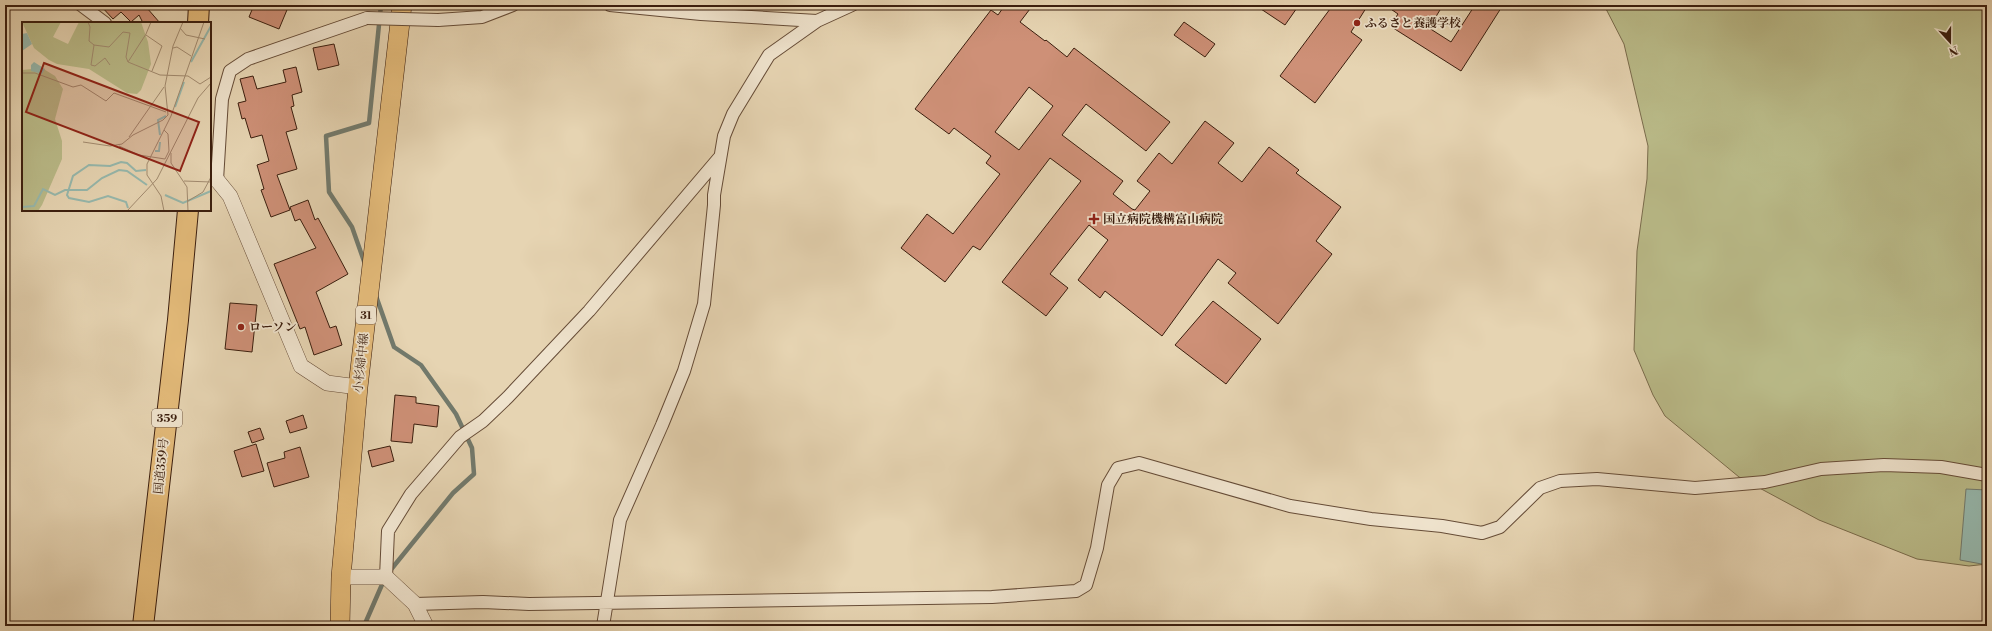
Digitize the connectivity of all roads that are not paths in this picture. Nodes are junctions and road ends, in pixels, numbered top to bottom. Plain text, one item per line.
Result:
1 (81, 5) edge
2 (199, 5) edge
3 (402, 5) edge
4 (513, 5) edge
5 (610, 5) edge
6 (852, 5) edge
7 (817, 21) junction
8 (104, 22) edge
9 (198, 22) edge
10 (719, 158) junction
11 (213, 179) edge
12 (188, 211) edge
13 (358, 388) junction
14 (1987, 475) edge
15 (341, 577) junction
16 (386, 577) junction
17 (607, 603) junction
18 (415, 604) junction
19 (143, 626) edge
20 (340, 626) edge
21 (426, 626) edge
22 (603, 626) edge

1 - 8 street
2 - 9 highway
3 - 13 main road, 小杉婦中線 / 31
4 - 11 street, bridge
5 - 7 street
6 - 7 street
7 - 10 street
10 - 16 street
10 - 17 street
11 - 13 street
12 - 19 highway, 国道359号 / 359
13 - 15 main road, 小杉婦中線 / 31
14 - 17 street
15 - 16 street
15 - 20 main road, 小杉婦中線 / 31
16 - 18 street
17 - 18 street
17 - 22 street
18 - 21 street

